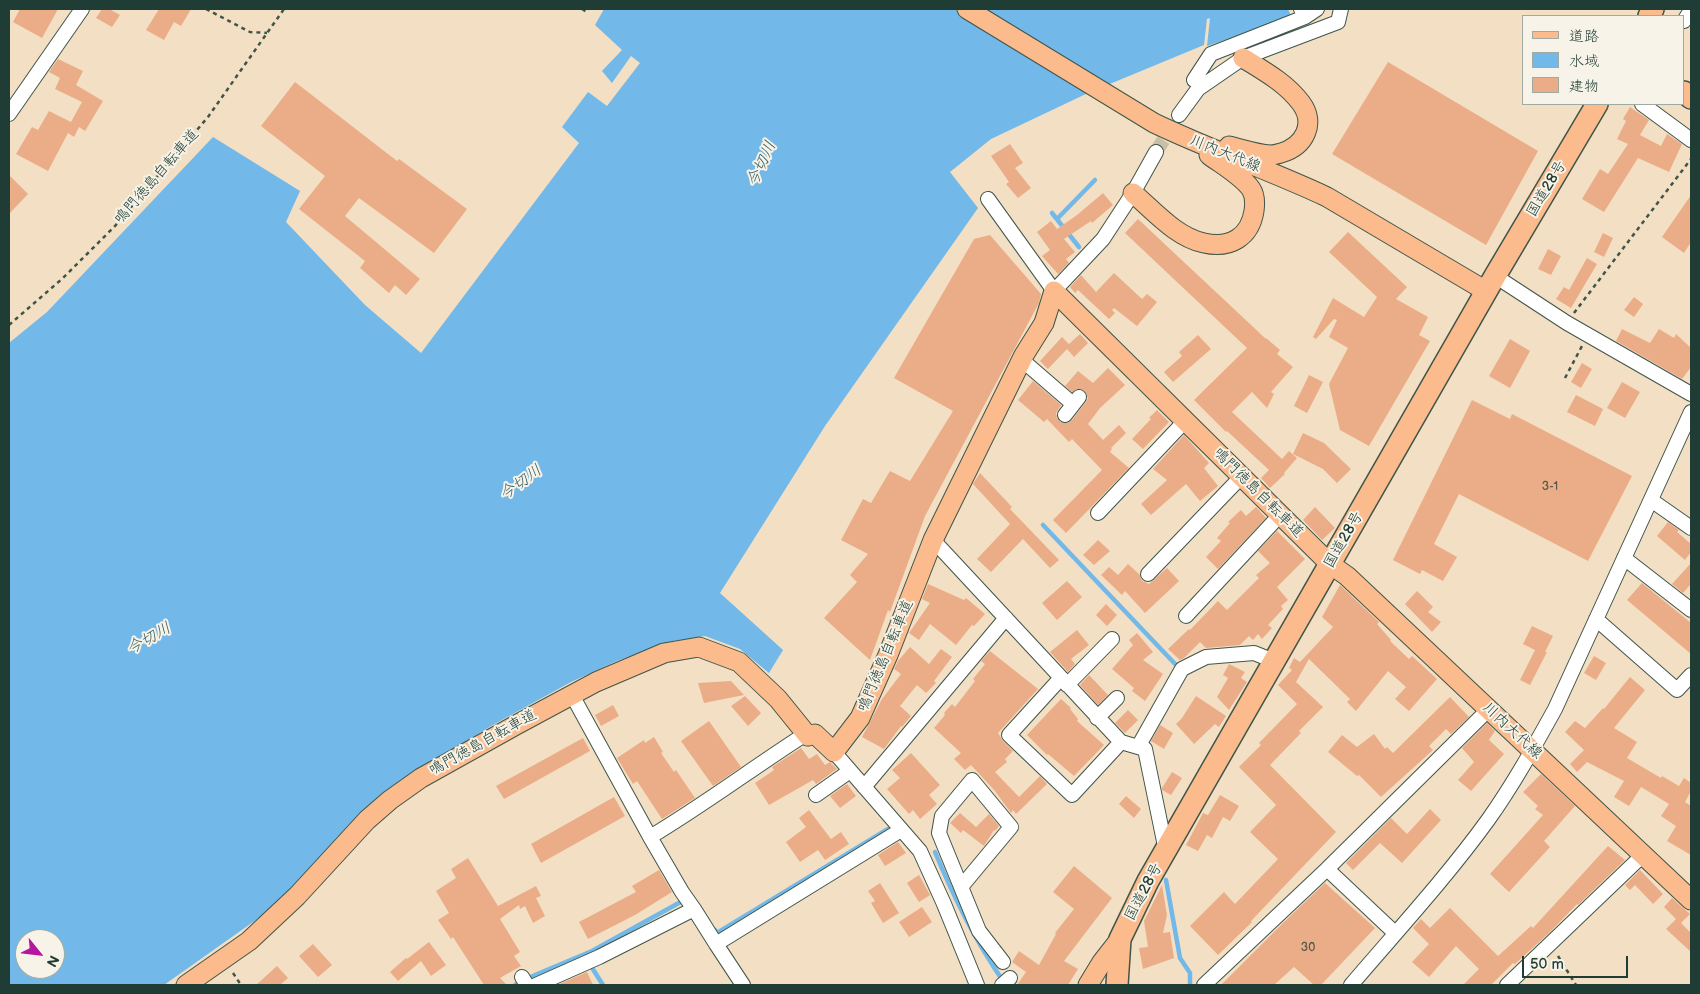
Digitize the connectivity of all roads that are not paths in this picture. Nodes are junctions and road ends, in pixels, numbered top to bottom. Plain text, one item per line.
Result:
1 (82, 9) edge
2 (967, 9) edge
3 (1317, 9) edge
4 (1341, 9) edge
5 (1303, 13) edge
6 (1243, 58) junction
7 (1194, 80) dead end
8 (1596, 105) edge
9 (1643, 105) edge
10 (9, 114) edge
11 (1179, 115) tunnel mouth
12 (1183, 137) junction
13 (1691, 140) edge
14 (1156, 152) tunnel mouth
15 (1133, 193) junction
16 (988, 199) dead end
17 (1491, 284) junction
18 (1054, 291) junction
19 (1022, 360) junction
20 (1691, 394) edge
21 (1072, 405) dead end
22 (1691, 412) edge
23 (1185, 422) junction
24 (1241, 477) junction
25 (1651, 500) junction
26 (1098, 513) dead end
27 (1280, 515) junction
28 (1691, 528) edge
29 (933, 540) junction
30 (1624, 558) junction
31 (1330, 564) junction
32 (1148, 574) dead end
33 (1691, 610) edge
34 (1186, 616) dead end
35 (1006, 618) junction
36 (1596, 619) junction
37 (1112, 639) dead end
38 (1274, 661) junction
39 (1691, 675) edge
40 (1064, 682) junction
41 (572, 695) junction
42 (1117, 698) dead end
43 (1489, 709) junction
44 (1097, 718) junction
45 (808, 736) junction
46 (1121, 742) junction
47 (1138, 747) junction
48 (1532, 750) junction
49 (834, 752) junction
50 (850, 771) junction
51 (864, 788) junction
52 (816, 795) dead end
53 (901, 830) junction
54 (650, 837) junction
55 (1166, 851) junction
56 (1643, 855) junction
57 (1327, 869) junction
58 (961, 887) junction
59 (1691, 900) edge
60 (694, 909) junction
61 (979, 931) junction
62 (1396, 933) junction
63 (1120, 939) junction
64 (716, 944) junction
65 (961, 944) junction
66 (1003, 962) dead end
67 (186, 985) edge
68 (536, 985) edge
69 (743, 985) edge
70 (978, 985) edge
71 (1088, 985) edge
72 (1117, 985) edge
73 (1204, 985) edge
74 (1351, 985) edge
75 (1507, 985) edge

1 - 10 street
2 - 12 main road, 川内大代線
3 - 5 street
4 - 6 street
5 - 7 street
6 - 11 street
6 - 12 main road
8 - 17 highway, 国道28号
9 - 13 street
12 - 15 main road
12 - 17 main road, 川内大代線
14 - 15 street
15 - 18 street
16 - 18 street
17 - 20 street
17 - 31 highway, 国道28号
18 - 19 main road, 鳴門徳島自転車道
18 - 23 main road, 鳴門徳島自転車道
19 - 21 street
19 - 29 main road, 鳴門徳島自転車道
22 - 25 street
23 - 24 main road, 鳴門徳島自転車道
23 - 26 street
24 - 27 main road, 鳴門徳島自転車道
24 - 32 street
25 - 28 street
25 - 30 street
27 - 31 main road, 鳴門徳島自転車道
27 - 34 street
29 - 35 street
29 - 49 main road, 鳴門徳島自転車道
30 - 33 street
30 - 36 street
31 - 38 highway, 国道28号
31 - 43 main road, 川内大代線
35 - 40 street
35 - 51 street
36 - 39 street
36 - 48 street
37 - 40 street
38 - 47 street
38 - 55 highway, 国道28号
40 - 44 street
40 - 46 street
41 - 45 main road, 鳴門徳島自転車道
41 - 54 street
41 - 67 main road, 鳴門徳島自転車道
42 - 44 street
43 - 48 main road, 川内大代線
43 - 57 street
44 - 46 street
45 - 49 main road, 鳴門徳島自転車道
45 - 54 street
46 - 47 street
47 - 55 street
48 - 56 main road, 川内大代線
48 - 62 street
49 - 50 street
50 - 51 street
50 - 52 street
51 - 53 street
53 - 64 street
53 - 65 street
54 - 60 street
55 - 63 highway, 国道28号
56 - 59 main road, 川内大代線
56 - 75 street
57 - 62 street
57 - 73 street
58 - 58 street
58 - 61 street
60 - 64 street
60 - 68 street
61 - 65 street
61 - 66 street
62 - 74 street
63 - 71 main road
63 - 72 highway, 国道28号
64 - 69 street
65 - 70 street

